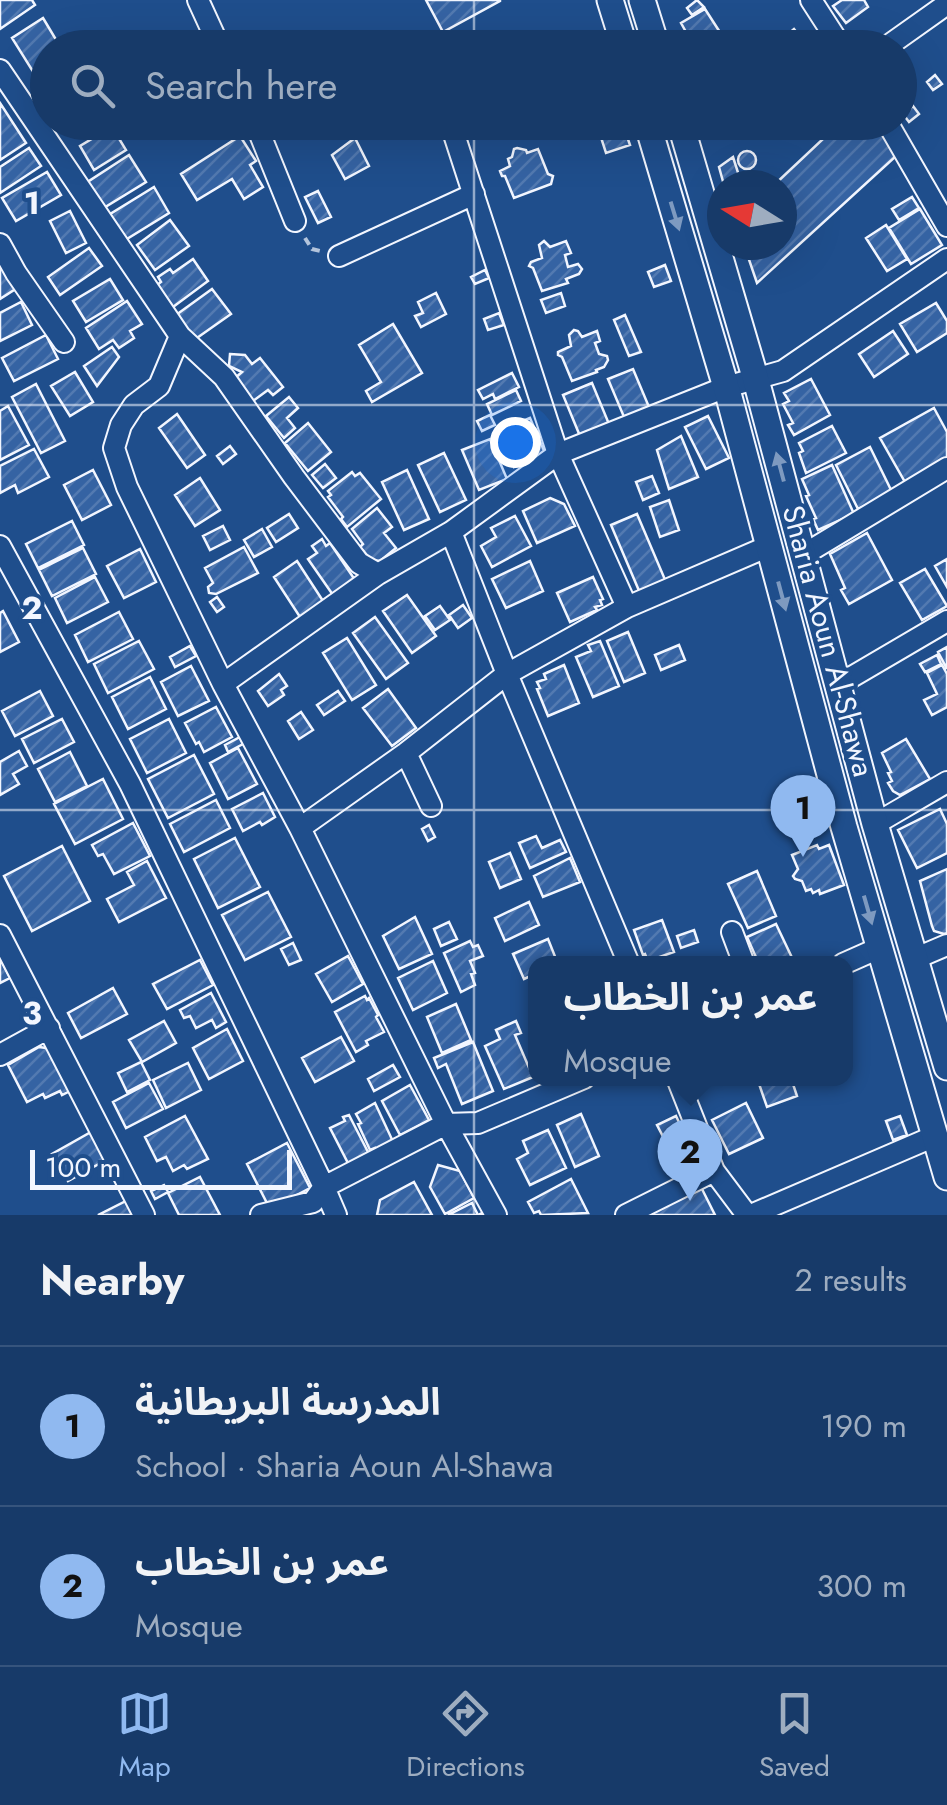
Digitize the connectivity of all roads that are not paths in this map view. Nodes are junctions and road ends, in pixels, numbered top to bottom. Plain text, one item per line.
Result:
1 (198, 0) edge
2 (610, 0) edge
3 (642, 0) edge
4 (811, 0) edge
5 (947, 4) edge
6 (212, 30) edge
7 (619, 30) edge
8 (651, 30) edge
9 (830, 30) edge
10 (910, 30) edge
11 (0, 70) edge
12 (30, 114) edge
13 (47, 140) edge
14 (262, 140) edge
15 (456, 140) edge
16 (652, 140) edge
17 (685, 140) edge
18 (897, 140) edge
19 (474, 194) junction
20 (295, 221) road end
21 (947, 226) edge
22 (0, 244) edge
23 (339, 256) road end
24 (947, 258) edge
25 (180, 336) junction
26 (64, 342) dead end
27 (756, 380) junction
28 (726, 387) junction
29 (558, 454) junction
30 (947, 468) edge
31 (451, 532) junction
32 (0, 546) edge
33 (769, 546) junction
34 (803, 555) junction
35 (378, 574) junction
36 (628, 607) junction
37 (947, 621) edge
38 (507, 674) junction
39 (223, 684) junction
40 (838, 685) junction
41 (406, 753) junction
42 (947, 782) edge
43 (432, 806) dead end
44 (875, 824) junction
45 (300, 828) junction
46 (732, 932) dead end
47 (0, 935) edge
48 (947, 945) edge
49 (878, 948) junction
50 (626, 956) edge
51 (741, 956) edge
52 (853, 959) edge
53 (914, 959) junction
54 (49, 1028) junction
55 (0, 1054) edge
56 (947, 1067) edge
57 (565, 1086) edge
58 (680, 1086) edge
59 (446, 1124) junction
60 (935, 1136) junction
61 (714, 1170) junction
62 (947, 1177) edge
63 (324, 1187) junction
64 (144, 1215) edge
65 (261, 1215) edge
66 (336, 1215) edge
67 (496, 1215) edge
68 (626, 1215) edge
69 (749, 1215) edge

1 - 6 street
2 - 7 main road
3 - 8 main road
4 - 9 street
5 - 10 street
11 - 12 street
13 - 25 street
14 - 20 street
15 - 19 street
16 -> 28 main road, Sharia Aoun Al-Shawa
17 - 27 main road, Sharia Aoun Al-Shawa
18 - 21 street
19 - 23 street
19 - 29 street
22 - 26 street
24 - 27 street
25 - 35 street
25 - 39 street
27 - 28 street
34 -> 27 main road, Sharia Aoun Al-Shawa
28 - 29 street
28 - 33 main road, Sharia Aoun Al-Shawa
29 - 31 street
29 - 36 street
30 - 34 street
31 - 35 street
31 - 38 street
32 - 63 street
33 - 36 street
33 -> 49 main road, Sharia Aoun Al-Shawa
34 - 40 main road, Sharia Aoun Al-Shawa
35 - 39 street
36 - 38 street
37 - 40 street
38 - 41 street
38 - 50 street
39 - 45 street
40 - 44 main road, Sharia Aoun Al-Shawa
41 - 43 street
41 - 45 street
42 - 44 street
44 - 53 main road, Sharia Aoun Al-Shawa
45 - 59 street
46 - 51 street
47 - 54 street
48 - 53 street
49 - 52 street
49 - 60 main road, Sharia Aoun Al-Shawa
53 - 56 main road, Sharia Aoun Al-Shawa
54 - 55 street
54 - 64 street
57 - 59 street
58 - 61 street
59 - 63 street
59 - 67 street
60 - 62 main road, Sharia Aoun Al-Shawa
60 - 69 street
61 - 68 street
61 - 69 street
63 - 65 street
63 - 66 street

